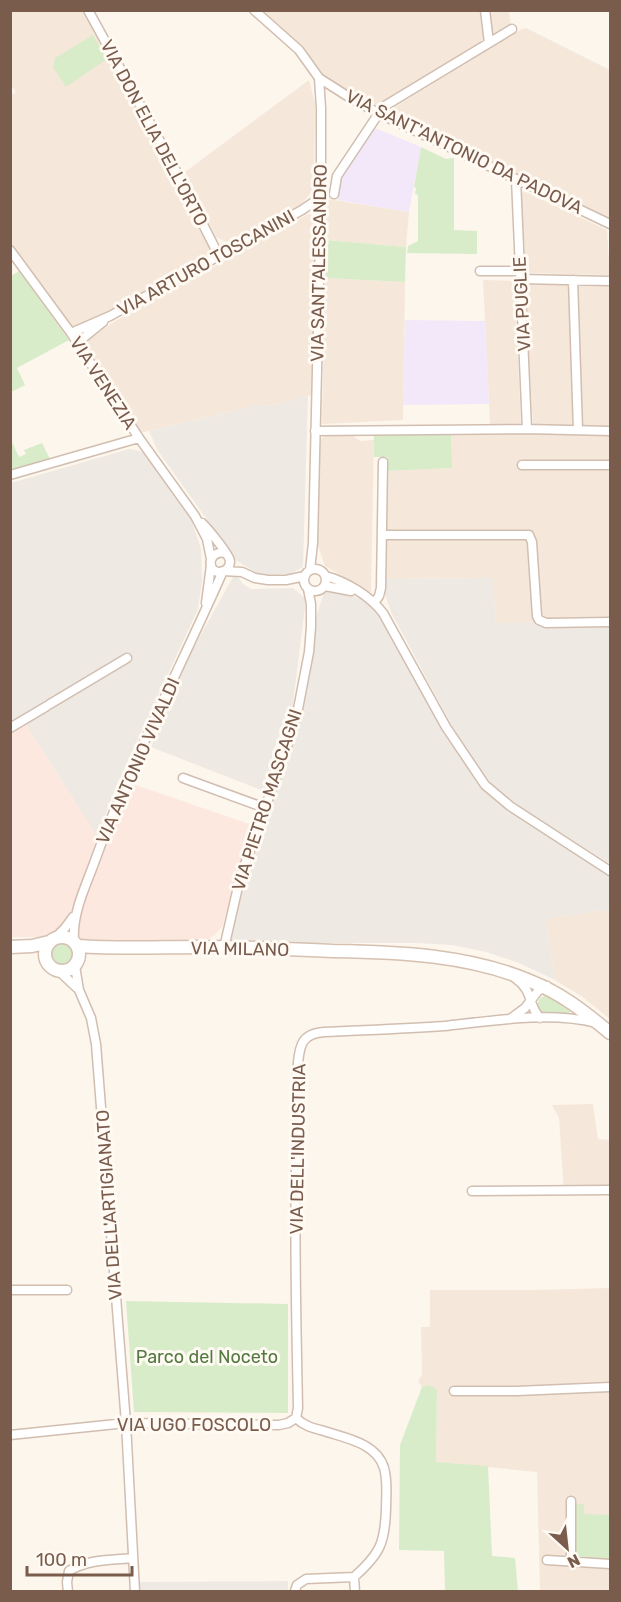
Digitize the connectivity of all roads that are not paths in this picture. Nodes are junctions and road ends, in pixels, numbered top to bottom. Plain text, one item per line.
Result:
1 (88, 10) edge
2 (254, 10) edge
3 (485, 10) edge
4 (512, 29) dead end
5 (489, 43) junction
6 (319, 78) junction
7 (378, 113) junction
8 (516, 179) junction
9 (334, 194) dead end
10 (321, 197) junction
11 (302, 210) junction
12 (320, 210) junction
13 (610, 224) edge
14 (10, 250) edge
15 (219, 256) junction
16 (480, 271) dead end
17 (520, 275) junction
18 (573, 280) junction
19 (610, 281) edge
20 (110, 316) junction
21 (71, 333) junction
22 (77, 343) junction
23 (527, 429) junction
24 (578, 430) junction
25 (315, 431) junction
26 (610, 431) edge
27 (139, 438) junction
28 (383, 462) dead end
29 (522, 465) dead end
30 (610, 465) edge
31 (10, 475) edge
32 (195, 516) junction
33 (382, 535) junction
34 (314, 543) junction
35 (227, 556) junction
36 (211, 562) junction
37 (223, 572) junction
38 (242, 572) junction
39 (324, 573) junction
40 (307, 579) junction
41 (323, 588) junction
42 (366, 597) junction
43 (374, 603) junction
44 (205, 612) junction
45 (312, 616) junction
46 (610, 622) edge
47 (127, 658) dead end
48 (10, 728) edge
49 (183, 778) dead end
50 (265, 808) junction
51 (610, 871) edge
52 (77, 911) junction
53 (52, 940) junction
54 (76, 944) junction
55 (16, 947) edge
56 (104, 948) junction
57 (224, 948) junction
58 (377, 952) junction
59 (46, 962) junction
60 (75, 966) junction
61 (60, 972) junction
62 (507, 973) junction
63 (543, 987) junction
64 (79, 990) junction
65 (531, 1000) junction
66 (576, 1000) junction
67 (540, 1018) junction
68 (510, 1019) junction
69 (566, 1019) junction
70 (605, 1024) edge
71 (610, 1033) edge
72 (610, 1190) edge
73 (472, 1191) dead end
74 (10, 1290) edge
75 (67, 1290) dead end
76 (610, 1387) edge
77 (454, 1391) dead end
78 (296, 1418) junction
79 (126, 1423) junction
80 (10, 1435) edge
81 (571, 1501) dead end
82 (133, 1558) junction
83 (547, 1560) dead end
84 (571, 1562) junction
85 (610, 1564) edge
86 (354, 1576) junction
87 (295, 1591) edge
88 (68, 1592) edge
89 (135, 1592) edge
90 (354, 1592) edge

1 - 15 street, VIA DON ELIA DELL'ORTO
2 - 6 street
3 - 5 street
4 - 5 street
5 - 7 street
6 - 7 street, VIA SANT'ANTONIO DA PADOVA
6 - 10 street, VIA SANT'ALESSANDRO
7 - 8 street, VIA SANT'ANTONIO DA PADOVA
7 - 9 street
8 - 13 street, VIA SANT'ANTONIO DA PADOVA
8 - 17 street, VIA PUGLIE
10 - 11 street, VIA ARTURO TOSCANINI
10 - 12 street, VIA SANT'ALESSANDRO
11 - 12 street, VIA ARTURO TOSCANINI
11 - 15 street, VIA ARTURO TOSCANINI
12 - 25 street, VIA SANT'ALESSANDRO
14 - 21 street, VIA VENEZIA
15 - 20 street, VIA ARTURO TOSCANINI
16 - 17 street
17 - 18 street
17 - 23 street, VIA PUGLIE
18 - 19 street
18 - 24 street
20 - 21 street
20 - 22 street
21 - 22 street, VIA VENEZIA
22 - 27 street, VIA VENEZIA
23 - 24 street
23 - 25 street
24 - 26 street
25 - 34 street, VIA SANT'ALESSANDRO
27 - 31 street
27 - 32 street, VIA VENEZIA
28 - 33 street
29 - 30 street
32 - 35 street, VIA VENEZIA
32 - 36 street, VIA VENEZIA
33 - 43 street
33 - 46 street
34 - 39 street, VIA SANT'ALESSANDRO
34 - 40 street, VIA SANT'ALESSANDRO
35 - 36 street
35 - 37 street
35 - 38 street, VIA VENEZIA
36 - 37 street
36 - 44 street
37 - 38 street
37 - 44 street, VIA ANTONIO VIVALDI
38 - 40 street
39 - 40 street
39 - 41 street
39 - 42 street
40 - 41 street
40 - 45 street, VIA PIETRO MASCAGNI
41 - 42 street
41 - 45 street, VIA PIETRO MASCAGNI
42 - 43 street
43 - 51 street
44 - 52 street, VIA ANTONIO VIVALDI
45 - 50 street, VIA PIETRO MASCAGNI
47 - 48 street
49 - 50 street
50 - 57 street, VIA PIETRO MASCAGNI
52 - 53 street
52 - 54 street
53 - 54 main road
53 - 55 main road
53 - 59 main road
54 - 56 main road, VIA MILANO
54 - 60 main road
55 - 59 main road
56 - 57 main road, VIA MILANO
56 - 60 main road
57 - 58 main road, VIA MILANO
58 - 62 main road, VIA MILANO
58 - 66 main road, VIA MILANO
59 - 61 main road
60 - 61 main road
60 - 64 street, VIA DELL'ARTIGIANATO
61 - 64 street, VIA DELL'ARTIGIANATO
62 - 63 main road, VIA MILANO
62 - 65 street
63 - 65 street
63 - 66 main road, VIA MILANO
64 - 79 street, VIA DELL'ARTIGIANATO
65 - 67 street
65 - 68 street
66 - 69 street
66 - 70 main road, VIA MILANO
67 - 68 street, VIA DELL'INDUSTRIA
67 - 69 street, VIA DELL'INDUSTRIA
68 - 78 street, VIA DELL'INDUSTRIA
69 - 70 street, VIA DELL'INDUSTRIA
70 - 71 main road, VIA MILANO
72 - 73 street
74 - 75 street
76 - 77 street
78 - 79 street, VIA UGO FOSCOLO
78 - 86 street, VIA UGO FOSCOLO
79 - 80 street, VIA UGO FOSCOLO
79 - 82 street, VIA DELL'ARTIGIANATO
81 - 84 street
82 - 88 street
82 - 89 street, VIA DELL'ARTIGIANATO
83 - 84 street
84 - 85 street
86 - 87 street
86 - 90 street

